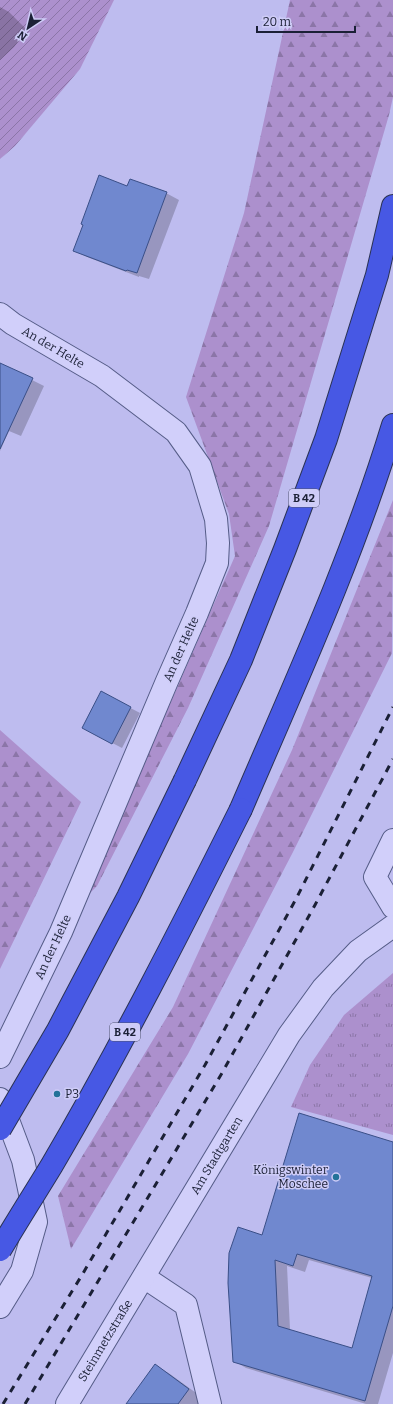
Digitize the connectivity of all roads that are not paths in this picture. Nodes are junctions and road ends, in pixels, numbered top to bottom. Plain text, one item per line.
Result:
1 (393, 206) edge
2 (0, 314) edge
3 (393, 425) edge
4 (393, 840) edge
5 (393, 907) edge
6 (393, 926) edge
7 (0, 1057) edge
8 (0, 1099) edge
9 (0, 1129) edge
10 (0, 1250) edge
11 (144, 1277) junction
12 (0, 1307) edge
13 (67, 1404) edge
14 (210, 1404) edge

1 - 9 highway, B 42, bridge
2 - 7 street, An der Helte
3 - 10 highway, B 42, bridge
4 - 5 street
6 - 11 street, Am Stadtgarten
8 - 12 street
11 - 13 street, Steinmetzstraße
11 - 14 street

